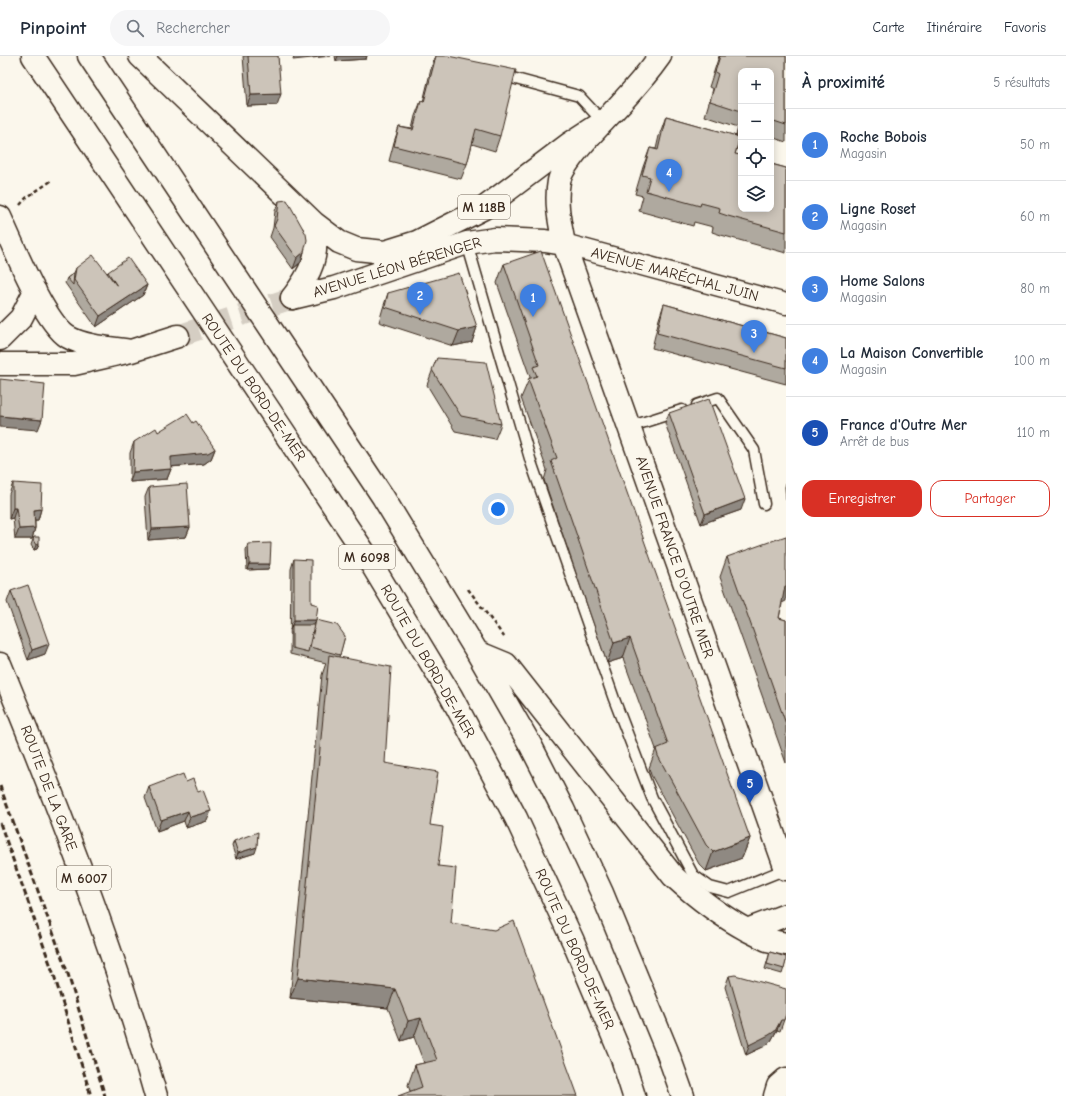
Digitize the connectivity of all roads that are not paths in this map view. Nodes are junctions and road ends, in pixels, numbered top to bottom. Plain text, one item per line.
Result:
1 (33, 56) edge
2 (89, 56) edge
3 (140, 56) edge
4 (660, 56) edge
5 (489, 72) edge
6 (604, 122) junction
7 (0, 217) edge
8 (314, 223) junction
9 (467, 243) junction
10 (564, 244) junction
11 (35, 291) junction
12 (786, 304) edge
13 (178, 336) tunnel mouth
14 (0, 340) edge
15 (131, 351) junction
16 (0, 364) edge
17 (629, 427) junction
18 (764, 504) dead end
19 (477, 652) junction
20 (0, 664) edge
21 (786, 869) edge
22 (786, 915) edge
23 (747, 930) junction
24 (786, 944) edge
25 (156, 1096) edge
26 (634, 1096) edge
27 (683, 1096) edge

1 - 26 main road, ROUTE DU BORD-DE-MER / M 6098
2 - 19 main road, M 6098
3 - 8 main road, M 118B
4 - 6 main road
5 - 6 lane
6 - 8 main road, M 118B
6 - 10 main road
7 - 11 main road
8 - 9 main road, AVENUE LÉON BÉRENGER / M 118B
9 - 10 main road, AVENUE LÉON BÉRENGER / M 118B
9 - 21 lane
10 - 12 street, AVENUE MARÉCHAL JUIN
10 - 17 main road, AVENUE FRANCE D'OUTRE MER
11 - 14 main road
11 - 15 main road
13 - 15 main road
15 - 16 main road
17 - 18 lane
17 - 21 main road, AVENUE FRANCE D'OUTRE MER
19 - 23 main road
19 - 27 main road, M 6098
20 - 25 main road, ROUTE DE LA GARE / M 6007
22 - 23 main road
23 - 24 main road

